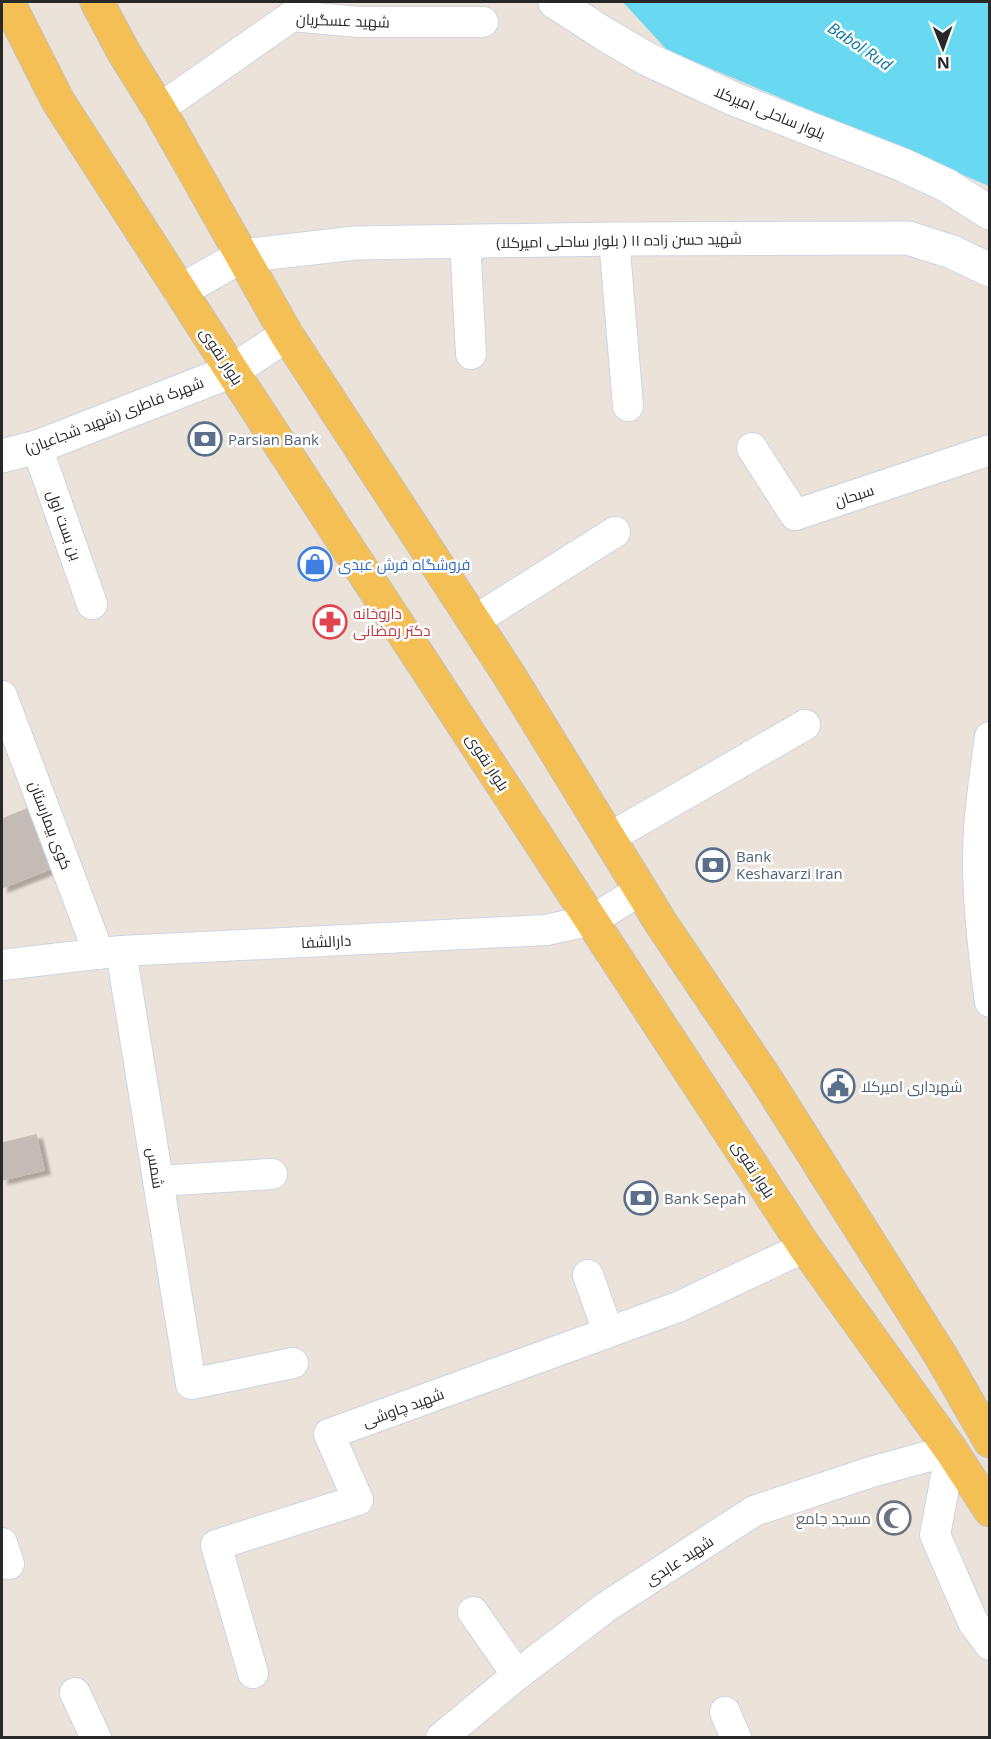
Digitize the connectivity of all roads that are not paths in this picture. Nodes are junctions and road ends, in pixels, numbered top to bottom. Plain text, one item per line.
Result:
1 (8, 2) edge
2 (97, 2) edge
3 (555, 2) edge
4 (483, 21) dead end
5 (159, 109) junction
6 (990, 213) edge
7 (614, 239) junction
8 (465, 241) junction
9 (243, 256) junction
10 (990, 270) edge
11 (180, 291) junction
12 (287, 335) junction
13 (471, 354) dead end
14 (232, 371) junction
15 (628, 406) dead end
16 (37, 447) junction
17 (752, 447) dead end
18 (990, 450) edge
19 (2, 456) edge
20 (615, 531) dead end
21 (92, 604) dead end
22 (474, 621) junction
23 (2, 696) edge
24 (805, 725) dead end
25 (990, 737) edge
26 (609, 838) junction
27 (641, 890) junction
28 (591, 920) junction
29 (110, 953) junction
30 (2, 965) edge
31 (990, 1002) edge
32 (272, 1174) dead end
33 (158, 1180) junction
34 (805, 1247) junction
35 (588, 1275) dead end
36 (608, 1332) junction
37 (293, 1363) dead end
38 (990, 1441) edge
39 (951, 1450) junction
40 (990, 1510) edge
41 (473, 1612) dead end
42 (990, 1645) edge
43 (253, 1674) dead end
44 (517, 1675) junction
45 (75, 1693) dead end
46 (96, 1737) edge
47 (441, 1737) edge

1 - 11 main road, بلوار نقوی
2 - 5 main road
3 - 6 main road, بلوار ساحلی امیرکلا
4 - 5 street, شهید عسگریان
5 - 9 main road
7 - 8 main road, شهید حسن زاده ۱۱ ( بلوار ساحلی امیرکلا)
7 - 10 main road, شهید حسن زاده ۱۱ ( بلوار ساحلی امیرکلا)
7 - 15 street
8 - 9 main road, شهید حسن زاده ۱۱ ( بلوار ساحلی امیرکلا)
8 - 13 street
9 - 11 main road
9 - 12 main road
11 - 14 main road, بلوار نقوی
12 - 14 main road, شهرک فاطری (شهید شجاعیان)
12 - 22 main road
14 - 16 main road, شهرک فاطری (شهید شجاعیان)
14 - 28 main road, بلوار نقوی
16 - 19 main road, شهرک فاطری (شهید شجاعیان)
16 - 21 street, بن بست اول
17 - 18 street, سبحان
20 - 22 street
22 - 26 main road
23 - 29 street, کوی بیمارستان
24 - 26 street
25 - 31 street
26 - 27 main road
27 - 28 street, دارالشفا
27 - 38 main road
28 - 29 street, دارالشفا
28 - 34 main road, بلوار نقوی
29 - 30 street, دارالشفا
29 - 33 street, شمس
32 - 33 street
33 - 37 street, شمس
34 - 36 street, شهید چاوشی
34 - 39 main road, بلوار نقوی
35 - 36 street
36 - 43 street, شهید چاوشی
39 - 40 main road, بلوار نقوی
39 - 42 street
39 - 44 street, شهید عابدی
41 - 44 street
44 - 47 street, شهید عابدی
45 - 46 street

